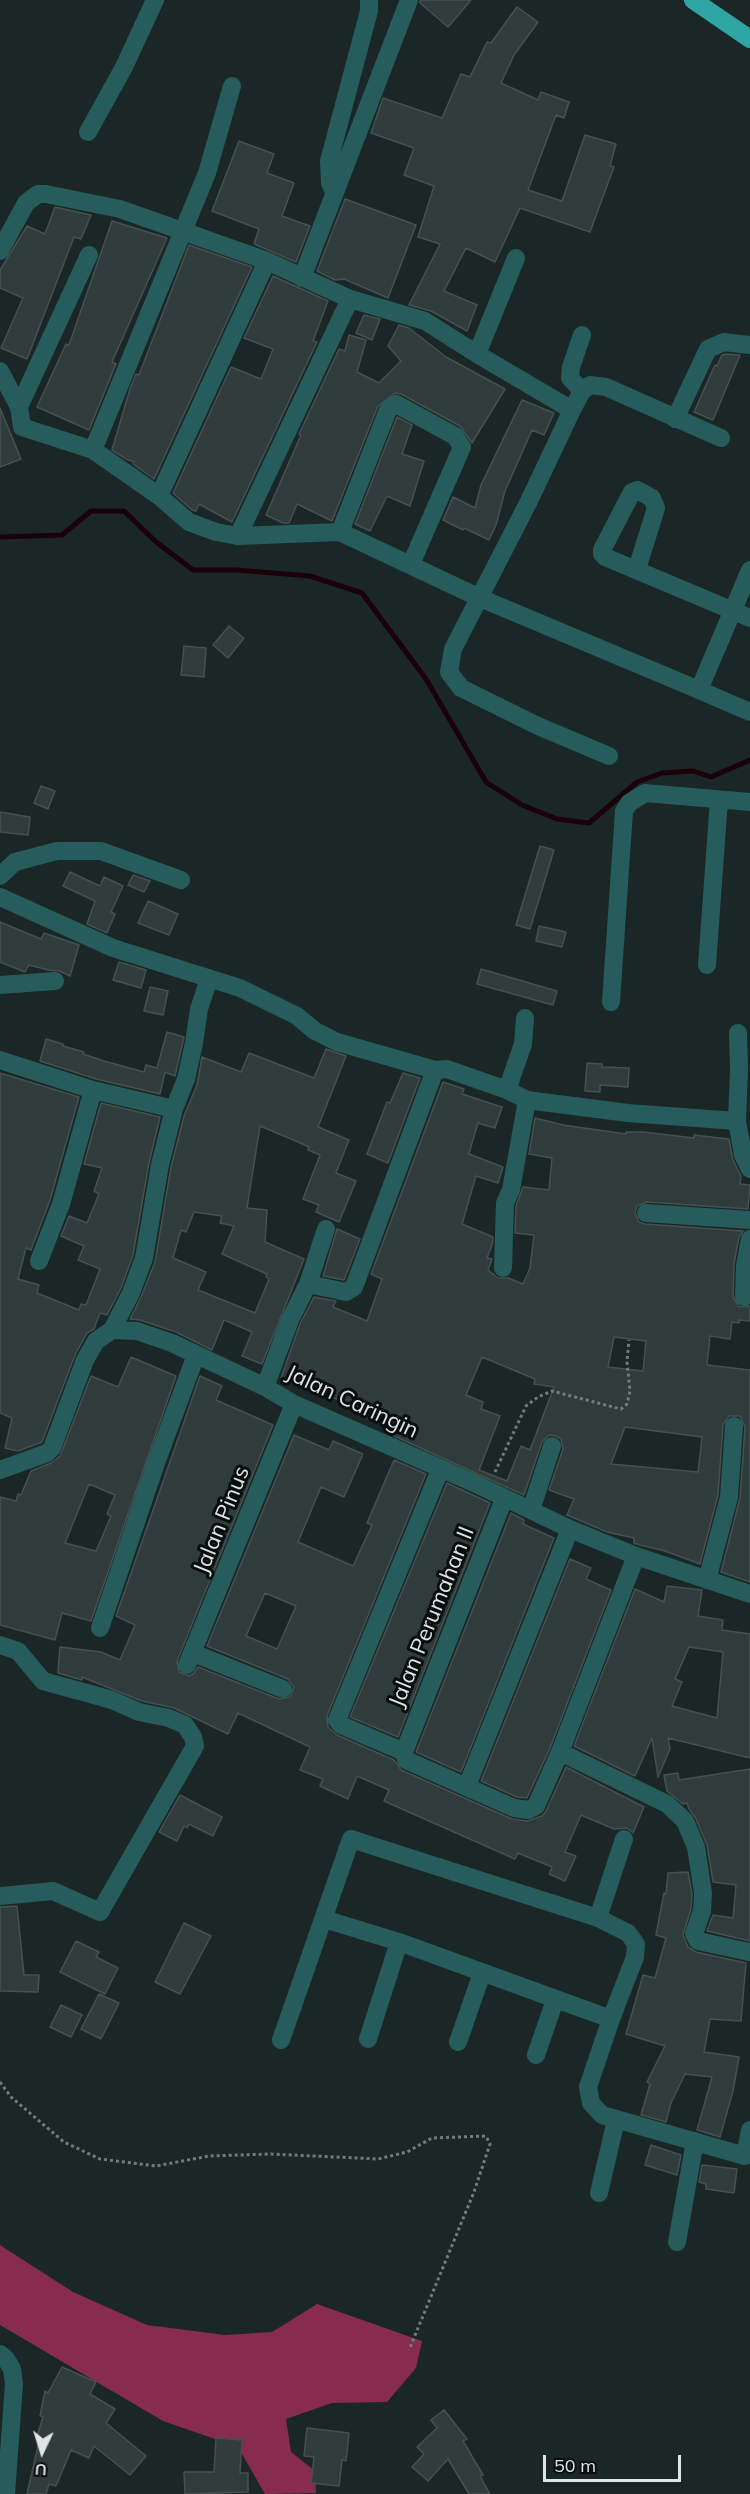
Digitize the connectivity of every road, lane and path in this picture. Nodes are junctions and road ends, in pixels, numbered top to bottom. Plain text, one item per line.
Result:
1 (155, 0) edge
2 (369, 0) edge
3 (409, 0) edge
4 (693, 0) edge
5 (750, 39) edge
6 (232, 86) dead end
7 (88, 132) dead end
8 (334, 192) junction
9 (8, 216) edge
10 (185, 230) junction
11 (0, 251) edge
12 (89, 255) dead end
13 (516, 258) dead end
14 (267, 261) junction
15 (302, 278) junction
16 (350, 299) junction
17 (582, 335) dead end
18 (750, 345) edge
19 (477, 354) junction
20 (0, 371) edge
21 (582, 391) junction
22 (19, 407) junction
23 (572, 410) junction
24 (675, 419) junction
25 (721, 438) dead end
26 (93, 450) junction
27 (159, 496) junction
28 (340, 532) junction
29 (238, 536) junction
30 (411, 564) junction
31 (637, 569) dead end
32 (750, 570) edge
33 (480, 598) junction
34 (733, 610) junction
35 (750, 618) edge
36 (699, 690) junction
37 (750, 712) edge
38 (609, 756) dead end
39 (719, 800) junction
40 (750, 802) edge
41 (0, 876) edge
42 (181, 880) dead end
43 (0, 897) edge
44 (707, 965) dead end
45 (209, 978) junction
46 (55, 981) dead end
47 (0, 985) edge
48 (611, 1002) dead end
49 (525, 1018) dead end
50 (738, 1033) dead end
51 (0, 1060) edge
52 (435, 1070) junction
53 (93, 1090) junction
54 (507, 1090) junction
55 (527, 1100) junction
56 (174, 1109) junction
57 (737, 1121) junction
58 (750, 1169) edge
59 (646, 1213) dead end
60 (750, 1220) edge
61 (326, 1229) dead end
62 (750, 1239) edge
63 (39, 1261) dead end
64 (503, 1268) dead end
65 (308, 1284) junction
66 (744, 1297) dead end
67 (112, 1330) junction
68 (628, 1340) dead end
69 (196, 1355) junction
70 (265, 1387) junction
71 (294, 1404) junction
72 (734, 1426) dead end
73 (552, 1446) dead end
74 (0, 1470) edge
75 (440, 1470) junction
76 (488, 1491) junction
77 (504, 1499) junction
78 (531, 1510) junction
79 (570, 1529) junction
80 (636, 1556) junction
81 (707, 1580) junction
82 (750, 1594) edge
83 (100, 1628) dead end
84 (0, 1645) edge
85 (283, 1689) dead end
86 (404, 1752) junction
87 (560, 1752) junction
88 (467, 1786) junction
89 (624, 1839) dead end
90 (0, 1896) edge
91 (598, 1918) junction
92 (324, 1919) junction
93 (399, 1942) junction
94 (749, 1952) edge
95 (482, 1973) junction
96 (555, 2000) junction
97 (610, 2019) junction
98 (368, 2039) dead end
99 (281, 2040) dead end
100 (458, 2042) dead end
101 (536, 2055) dead end
102 (0, 2082) edge
103 (616, 2120) junction
104 (750, 2130) edge
105 (695, 2141) junction
106 (747, 2156) edge
107 (599, 2193) dead end
108 (677, 2242) dead end
109 (409, 2350) dead end
110 (0, 2354) edge
111 (6, 2494) edge

1 - 7 street
2 - 8 street
3 - 8 street
4 - 5 highway
6 - 10 street
8 - 15 street
9 - 10 street
9 - 11 street
10 - 14 street
10 - 26 street
12 - 22 street
13 - 19 street
14 - 15 street
14 - 27 street
15 - 16 street
16 - 19 street
16 - 29 street
17 - 21 street
18 - 24 street
19 - 23 street
20 - 22 street
21 - 23 street
21 - 24 street
22 - 26 street
23 - 33 street
24 - 25 street
26 - 27 street
27 - 29 street
28 - 29 street
28 - 30 street
28 - 30 street
30 - 33 street
31 - 34 street
32 - 34 street
33 - 36 street
33 - 38 street
34 - 35 street
34 - 36 street
36 - 37 street
39 - 40 street
39 - 44 street
39 - 48 street
41 - 42 street
43 - 45 street
45 - 52 street
45 - 56 street
46 - 47 street
49 - 54 street
50 - 57 street
51 - 53 street
52 - 54 street
52 - 65 street
53 - 56 street
53 - 63 street
54 - 55 street
55 - 57 street
55 - 64 street
56 - 67 street
57 - 58 street
59 - 60 street
61 - 65 street
62 - 66 street
65 - 70 street
67 - 69 street, Jalan Caringin
67 - 74 street
68 - 76 path
69 - 70 street, Jalan Caringin
69 - 83 street
70 - 71 street, Jalan Caringin
71 - 75 street, Jalan Caringin
71 - 85 street, Jalan Pinus
72 - 81 street
73 - 78 street
75 - 76 street, Jalan Caringin
75 - 86 street
76 - 77 street, Jalan Caringin
77 - 78 street, Jalan Caringin
77 - 86 street, Jalan Perumahan II
78 - 79 street, Jalan Caringin
79 - 80 street, Jalan Caringin
79 - 88 street
80 - 81 street, Jalan Caringin
80 - 87 street
81 - 82 street, Jalan Caringin
84 - 90 street
86 - 88 street
87 - 88 street
87 - 94 street
89 - 91 street
91 - 92 street
91 - 97 street
92 - 93 street
92 - 99 street
93 - 95 street
93 - 98 street
95 - 96 street
95 - 100 street
96 - 97 street
96 - 101 street
97 - 103 street
102 - 109 path
103 - 105 street
103 - 107 street
104 - 106 street
105 - 106 street
105 - 108 street
110 - 111 street

